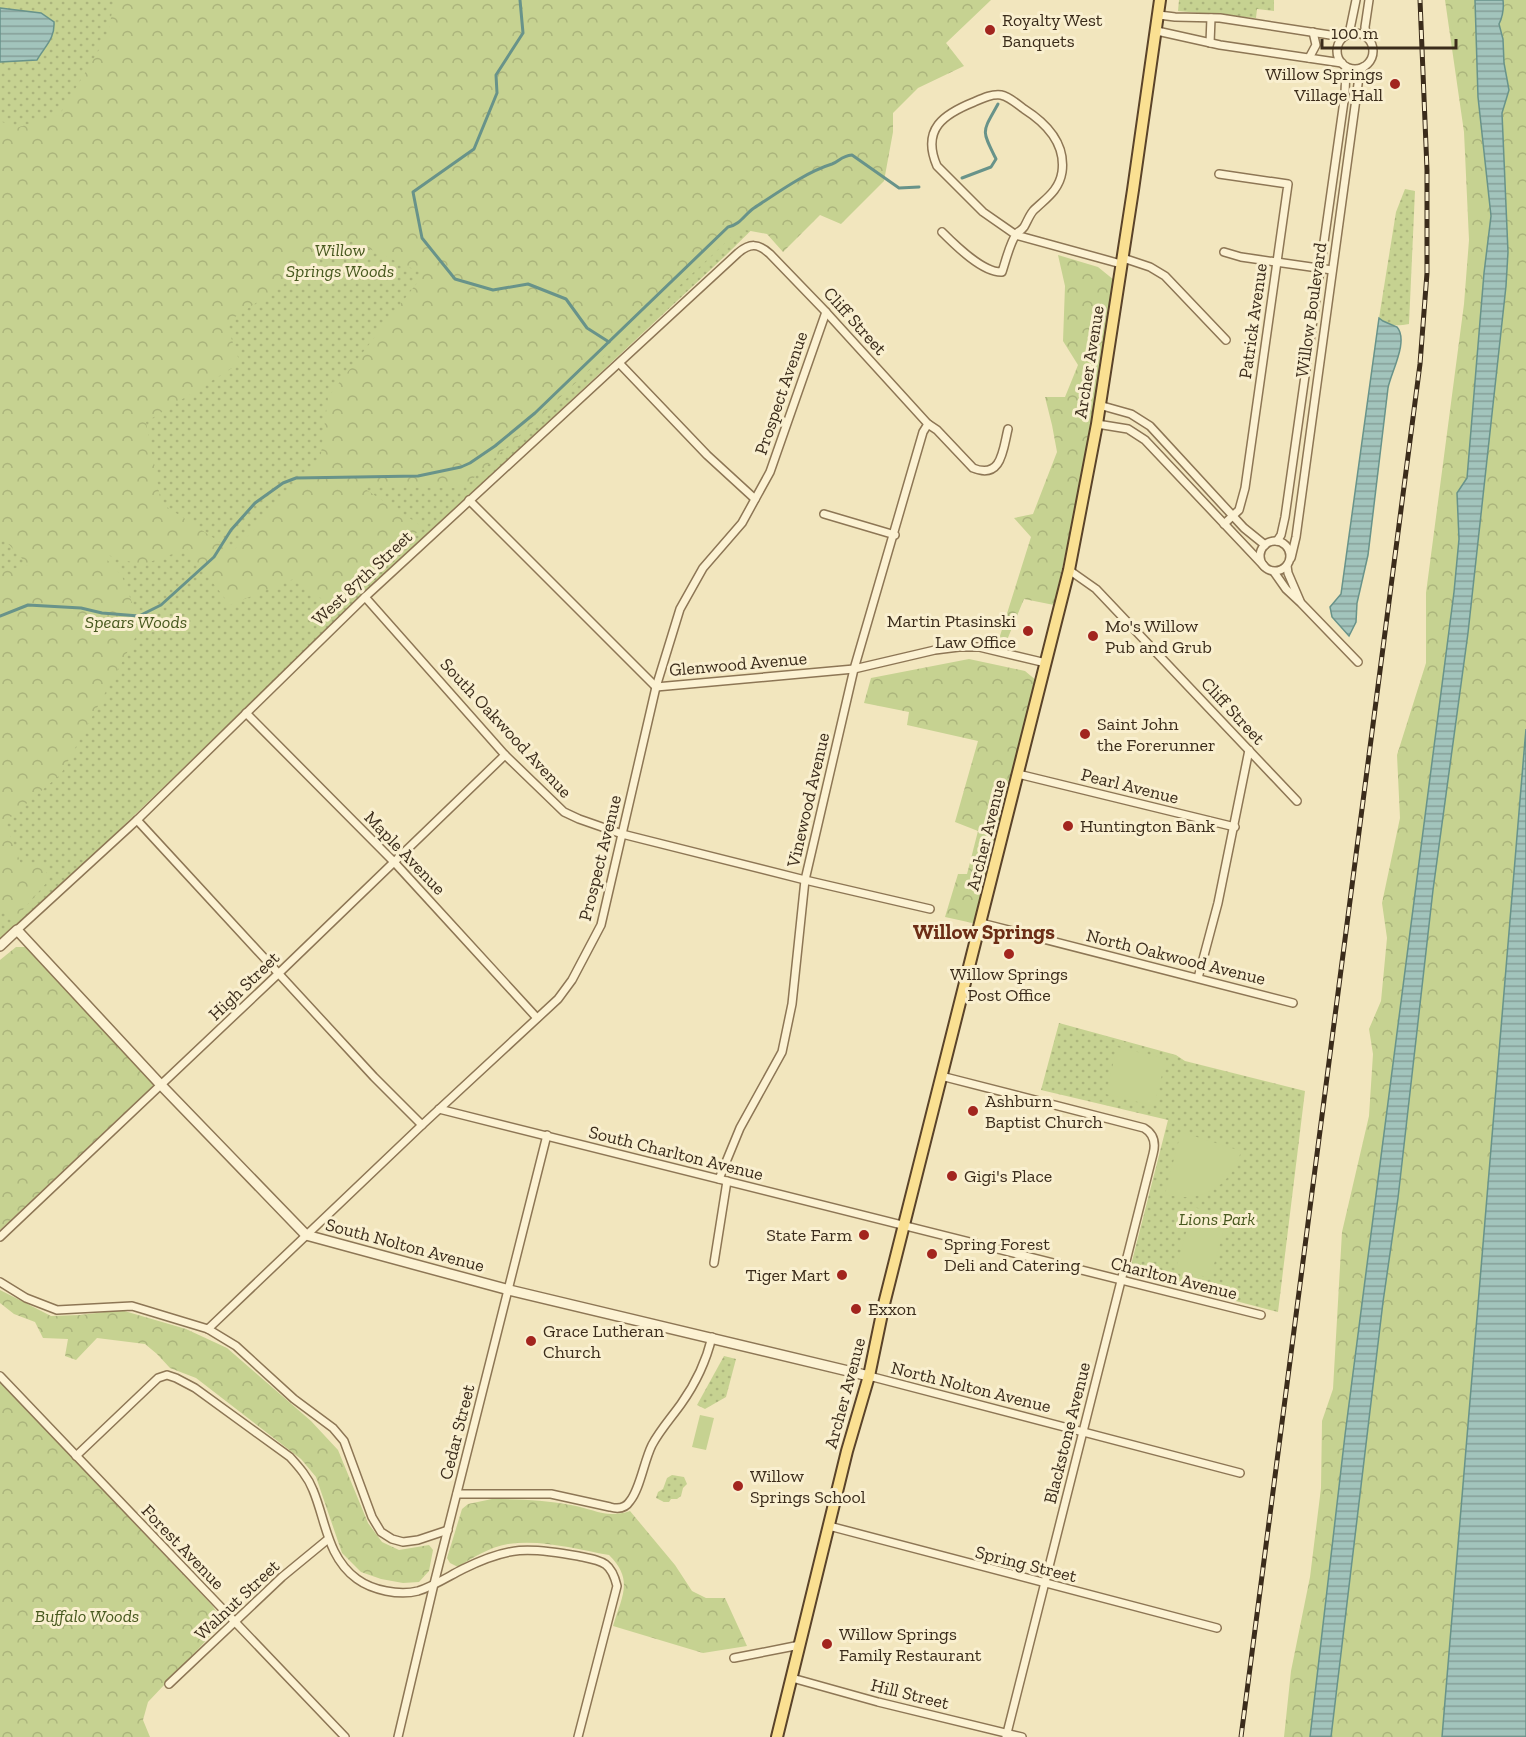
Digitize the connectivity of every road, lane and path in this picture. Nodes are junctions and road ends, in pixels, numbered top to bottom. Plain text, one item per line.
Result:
1 (1160, 0) edge
2 (1356, 0) edge
3 (1369, 0) edge
4 (1159, 15) junction
5 (1211, 18) junction
6 (1157, 31) junction
7 (1313, 32) junction
8 (1346, 36) junction
9 (1366, 36) junction
10 (1210, 43) junction
11 (1308, 58) junction
12 (1344, 65) junction
13 (1363, 67) junction
14 (1219, 174) dead end
15 (942, 232) dead end
16 (1016, 235) junction
17 (754, 244) joint
18 (1224, 252) dead end
19 (1122, 261) junction
20 (1276, 262) junction
21 (1319, 268) junction
22 (1332, 270) junction
23 (826, 312) junction
24 (1226, 340) dead end
25 (620, 364) junction
26 (1099, 405) junction
27 (928, 424) junction
28 (1097, 424) junction
29 (1008, 429) dead end
30 (754, 499) junction
31 (469, 500) junction
32 (824, 514) dead end
33 (1233, 515) junction
34 (1224, 524) junction
35 (895, 535) junction
36 (1277, 541) junction
37 (1266, 545) junction
38 (1291, 558) junction
39 (1264, 566) junction
40 (1287, 566) junction
41 (1069, 570) junction
42 (1274, 572) junction
43 (364, 597) junction
44 (1301, 603) junction
45 (1358, 662) dead end
46 (1046, 663) junction
47 (854, 669) junction
48 (656, 687) junction
49 (246, 714) junction
50 (1249, 750) junction
51 (505, 754) junction
52 (1018, 774) junction
53 (1297, 801) dead end
54 (137, 820) junction
55 (1235, 827) junction
56 (622, 834) junction
57 (395, 863) junction
58 (805, 880) junction
59 (930, 909) dead end
60 (981, 923) junction
61 (17, 930) junction
62 (0, 946) edge
63 (278, 974) junction
64 (1198, 978) junction
65 (1293, 1003) dead end
66 (537, 1018) junction
67 (941, 1076) junction
68 (160, 1084) junction
69 (439, 1109) junction
70 (422, 1125) junction
71 (547, 1135) junction
72 (718, 1179) junction
73 (727, 1182) junction
74 (905, 1225) junction
75 (306, 1235) junction
76 (0, 1237) edge
77 (714, 1263) dead end
78 (1121, 1280) junction
79 (0, 1282) edge
80 (508, 1290) junction
81 (1261, 1315) dead end
82 (208, 1329) junction
83 (712, 1338) junction
84 (0, 1376) edge
85 (868, 1376) junction
86 (1083, 1432) junction
87 (75, 1456) junction
88 (1240, 1473) dead end
89 (458, 1494) junction
90 (829, 1526) junction
91 (448, 1530) junction
92 (327, 1540) junction
93 (434, 1584) junction
94 (1046, 1584) junction
95 (235, 1623) junction
96 (1217, 1628) dead end
97 (800, 1645) junction
98 (734, 1658) dead end
99 (792, 1678) junction
100 (169, 1684) dead end
101 (1006, 1735) edge
102 (345, 1737) edge
103 (398, 1737) edge
104 (578, 1737) edge
105 (777, 1737) edge
106 (1022, 1737) edge

1 - 4 main road, Archer Avenue
2 - 8 street
3 - 9 street
4 - 5 street
4 - 6 main road, Archer Avenue
5 - 7 street
5 - 10 street
6 - 10 street
6 - 19 main road, Archer Avenue
7 - 8 street
7 - 11 street
8 - 9 street
8 - 12 street
9 - 13 street
10 - 11 street
11 - 12 street
12 - 13 street
12 - 21 street, Willow Boulevard
13 - 22 street, Willow Boulevard
14 - 20 street, Patrick Avenue
15 - 16 street
16 - 16 street
16 - 19 street
17 - 23 street, Cliff Street
17 - 25 street, West 87th Street
18 - 20 street
19 - 24 street
19 - 26 main road, Archer Avenue
20 - 21 street
20 - 33 street, Patrick Avenue
21 - 22 street
21 - 36 street, Willow Boulevard
22 - 38 street, Willow Boulevard
23 - 27 street, Cliff Street
23 - 30 street, Prospect Avenue
25 - 30 street
25 - 31 street, West 87th Street
26 - 28 main road, Archer Avenue
26 - 33 street
27 - 29 street, Cliff Street
27 - 35 street, Vinewood Avenue
28 - 34 street
28 - 41 main road, Archer Avenue
30 - 48 street, Prospect Avenue
31 - 43 street, West 87th Street
31 - 48 street, Glenwood Avenue
32 - 35 street
33 - 34 street, Patrick Avenue
33 - 37 street
34 - 39 street
35 - 47 street, Vinewood Avenue
36 - 37 street
36 - 38 street
37 - 39 street
38 - 40 street
39 - 42 street
40 - 42 street
40 - 44 street
41 - 46 main road, Archer Avenue
41 - 50 street, Cliff Street
42 - 44 street
43 - 49 street, West 87th Street
43 - 51 street, South Oakwood Avenue
44 - 45 street
46 - 47 street, Glenwood Avenue
46 - 52 main road, Archer Avenue
47 - 48 street, Glenwood Avenue
47 - 58 street, Vinewood Avenue
48 - 56 street, Prospect Avenue
49 - 54 street, West 87th Street
49 - 57 street, Maple Avenue
50 - 53 street, Cliff Street
50 - 55 street
51 - 56 street, South Oakwood Avenue
51 - 57 street, High Street
52 - 55 street, Pearl Avenue
52 - 60 main road, Archer Avenue
54 - 61 street, West 87th Street
54 - 63 street
55 - 64 street
56 - 58 street, South Oakwood Avenue
56 - 66 street, Prospect Avenue
57 - 63 street, High Street
57 - 66 street, Maple Avenue
58 - 59 street, South Oakwood Avenue
58 - 72 street, Vinewood Avenue
60 - 64 street, North Oakwood Avenue
60 - 67 main road, Archer Avenue
61 - 62 street, West 87th Street
61 - 68 street, South Nolton Avenue
63 - 68 street, High Street
63 - 70 street
64 - 65 street, North Oakwood Avenue
66 - 69 street, Prospect Avenue
67 - 74 main road, Archer Avenue
67 - 78 street, Blackstone Avenue
68 - 75 street, South Nolton Avenue
68 - 76 street, High Street
69 - 70 street, Prospect Avenue
69 - 71 street, South Charlton Avenue
70 - 75 street, Prospect Avenue
71 - 72 street, South Charlton Avenue
71 - 80 street, Cedar Street
72 - 73 street, South Charlton Avenue
73 - 74 street, South Charlton Avenue
73 - 77 street
74 - 78 street, Charlton Avenue
74 - 85 main road, Archer Avenue
75 - 80 street, South Nolton Avenue
75 - 82 street, Prospect Avenue
78 - 81 street, Charlton Avenue
78 - 86 street, Blackstone Avenue
79 - 82 street
80 - 83 street, South Nolton Avenue
80 - 89 street, Cedar Street
82 - 91 street
83 - 85 street, South Nolton Avenue
83 - 89 street
84 - 87 street, Forest Avenue
85 - 86 street, North Nolton Avenue
85 - 90 main road, Archer Avenue
86 - 88 street, North Nolton Avenue
86 - 94 street, Blackstone Avenue
87 - 92 street
87 - 95 street, Forest Avenue
89 - 91 street, Cedar Street
90 - 94 street, Spring Street
90 - 97 main road, Archer Avenue
91 - 93 street, Cedar Street
92 - 93 street
92 - 95 street, Walnut Street
93 - 103 street, Cedar Street
93 - 104 street
94 - 96 street, Spring Street
94 - 101 street, Blackstone Avenue
95 - 100 street, Walnut Street
95 - 102 street, Forest Avenue
97 - 98 street
97 - 99 main road, Archer Avenue
99 - 101 street, Hill Street
99 - 105 main road, Archer Avenue
101 - 106 street, Hill Street

